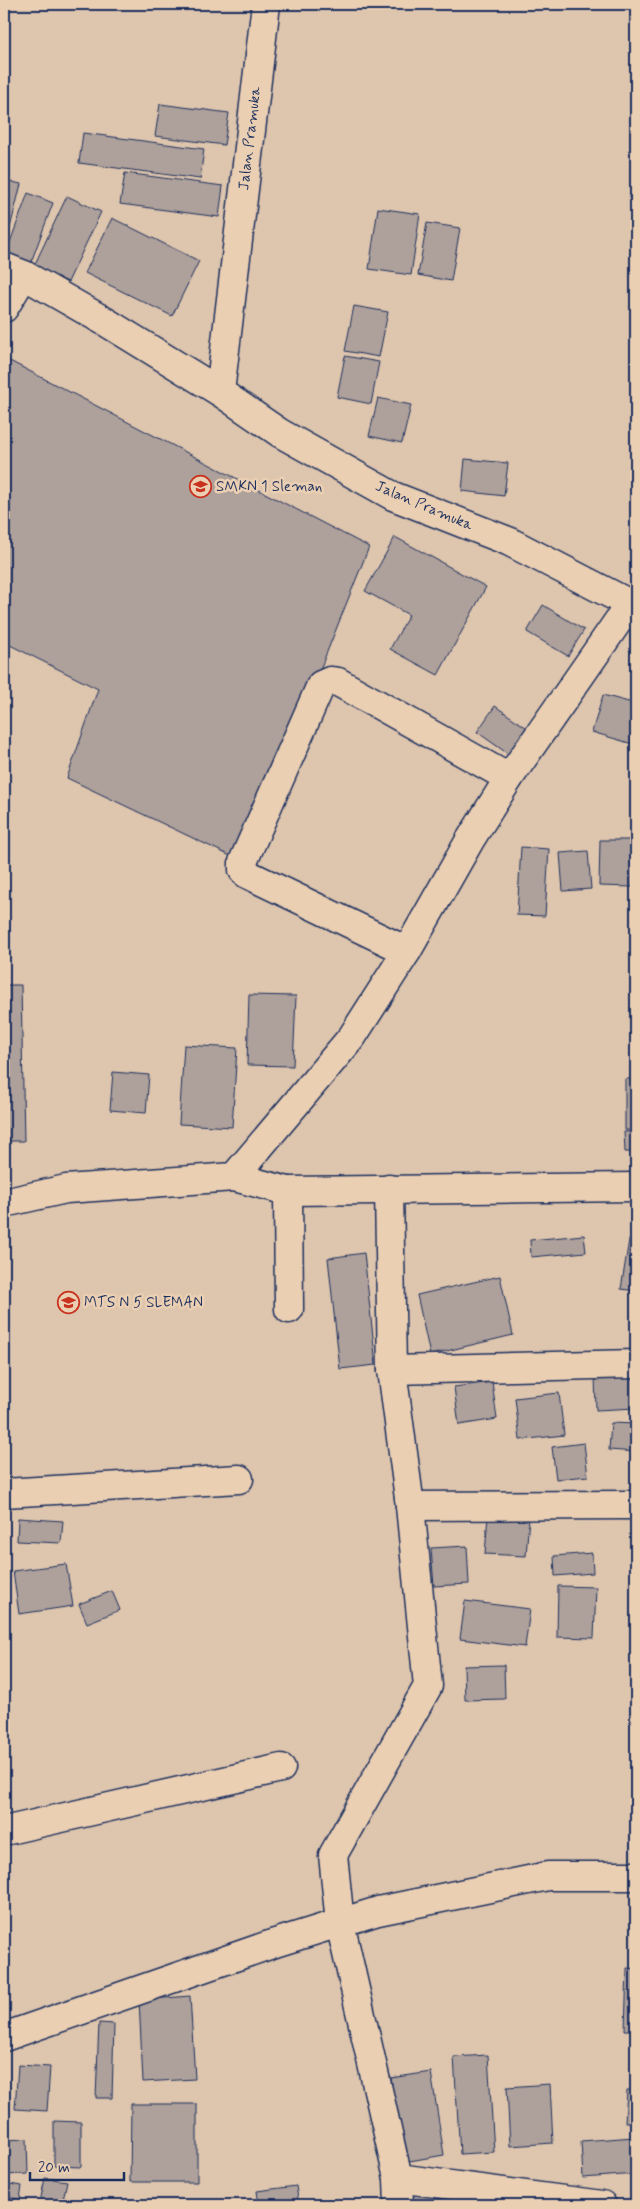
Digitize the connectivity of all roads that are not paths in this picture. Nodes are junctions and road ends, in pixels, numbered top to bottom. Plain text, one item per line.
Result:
1 (266, 4) edge
2 (14, 271) edge
3 (4, 308) edge
4 (220, 392) junction
5 (633, 605) edge
6 (509, 778) junction
7 (407, 950) junction
8 (234, 1177) junction
9 (636, 1187) edge
10 (389, 1189) junction
11 (288, 1191) junction
12 (4, 1203) edge
13 (289, 1309) dead end
14 (636, 1364) edge
15 (392, 1370) junction
16 (238, 1479) dead end
17 (4, 1492) edge
18 (636, 1505) edge
19 (410, 1506) junction
20 (281, 1768) dead end
21 (4, 1831) edge
22 (636, 1876) edge
23 (340, 1923) junction
24 (4, 2037) edge
25 (398, 2178) junction
26 (567, 2202) edge
27 (399, 2205) edge
28 (602, 2205) edge

1 - 4 street, Jalan Pramuka
2 - 3 street
2 - 4 street, Jalan Pramuka
4 - 5 street, Jalan Pramuka
5 - 6 street
6 - 7 street
6 - 7 street
7 - 8 street
8 - 11 street
8 - 12 street
9 - 10 street
10 - 11 street
10 - 15 street
11 - 13 street
14 - 15 street
15 - 19 street
16 - 17 street
18 - 19 street
19 - 23 street
20 - 21 street
22 - 23 street
23 - 24 street
23 - 25 street
25 - 26 street
25 - 27 street
26 - 28 street

